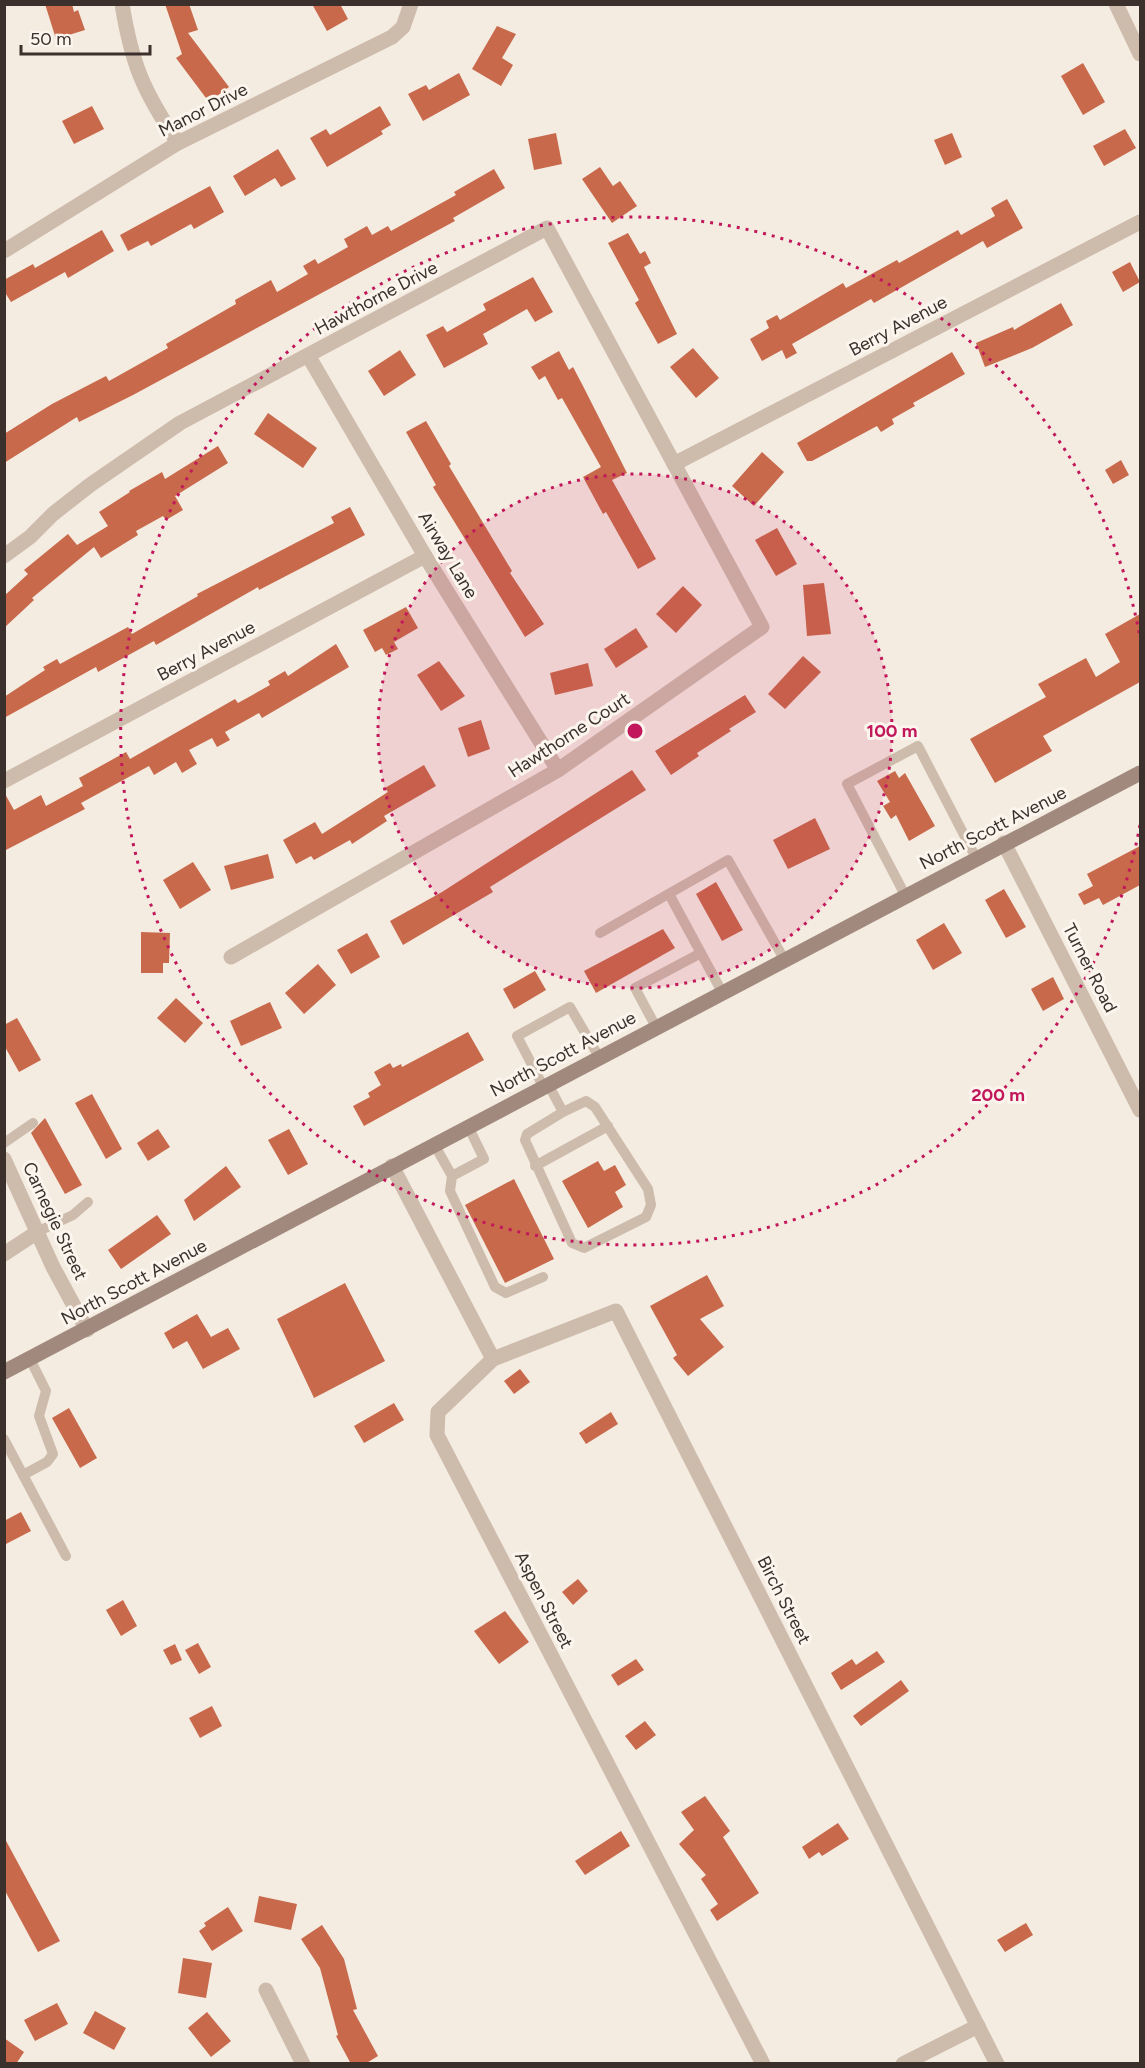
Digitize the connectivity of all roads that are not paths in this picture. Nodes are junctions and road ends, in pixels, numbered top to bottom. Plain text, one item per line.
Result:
1 (122, 4) edge
2 (411, 4) edge
3 (1116, 4) edge
4 (1140, 54) edge
5 (178, 143) junction
6 (1140, 222) edge
7 (4, 251) edge
8 (309, 357) junction
9 (674, 464) junction
10 (4, 556) edge
11 (425, 556) junction
12 (558, 771) junction
13 (1140, 773) edge
14 (4, 781) edge
15 (1004, 843) junction
16 (976, 858) junction
17 (669, 894) junction
18 (905, 895) junction
19 (600, 933) dead end
20 (701, 953) junction
21 (231, 957) dead end
22 (784, 959) junction
23 (722, 992) junction
24 (656, 1027) junction
25 (599, 1057) junction
26 (546, 1085) junction
27 (1140, 1110) edge
28 (563, 1112) junction
29 (33, 1123) dead end
30 (468, 1126) junction
31 (608, 1126) junction
32 (4, 1143) edge
33 (434, 1144) junction
34 (4, 1159) edge
35 (392, 1166) junction
36 (535, 1166) junction
37 (452, 1176) junction
38 (88, 1202) dead end
39 (39, 1231) junction
40 (4, 1254) edge
41 (543, 1277) dead end
42 (87, 1330) junction
43 (30, 1359) junction
44 (493, 1359) junction
45 (4, 1372) edge
46 (4, 1439) edge
47 (24, 1475) junction
48 (66, 1556) dead end
49 (266, 1990) dead end
50 (978, 2026) junction
51 (303, 2064) edge
52 (763, 2064) edge
53 (903, 2064) edge
54 (997, 2064) edge

1 - 5 street
2 - 5 street, Manor Drive
3 - 4 street
5 - 7 street, Manor Drive
6 - 9 street, Berry Avenue
8 - 9 street, Hawthorne Drive
8 - 10 street, Hawthorne Drive
8 - 11 street, Airway Lane
9 - 12 street, Hawthorne Court
11 - 12 street, Airway Lane
11 - 14 street, Berry Avenue
12 - 21 street, Hawthorne Court
13 - 15 main road, North Scott Avenue
15 - 16 main road, North Scott Avenue
15 - 27 street, Turner Road
16 - 18 main road, North Scott Avenue
16 - 18 lane
17 - 19 lane
17 - 20 lane
17 - 22 lane
18 - 22 main road, North Scott Avenue
20 - 23 lane
20 - 24 lane
22 - 23 main road, North Scott Avenue
23 - 24 main road, North Scott Avenue
24 - 25 main road, North Scott Avenue
25 - 26 main road, North Scott Avenue
25 - 26 lane
26 - 28 lane
26 - 30 main road, North Scott Avenue
28 - 31 lane
28 - 36 lane
29 - 32 lane
30 - 33 main road, North Scott Avenue
30 - 37 lane
31 - 36 lane
31 - 36 lane
33 - 35 main road, North Scott Avenue
33 - 37 lane
34 - 39 street, Carnegie Street
35 - 42 main road, North Scott Avenue
35 - 44 street
37 - 41 lane
38 - 39 lane
39 - 40 street
39 - 42 street, Carnegie Street
42 - 43 main road, North Scott Avenue
43 - 45 main road, North Scott Avenue
43 - 47 lane
44 - 50 street, Birch Street
44 - 52 street, Aspen Street
46 - 47 lane
47 - 48 lane
49 - 51 street
50 - 53 street
50 - 54 street, Birch Street

